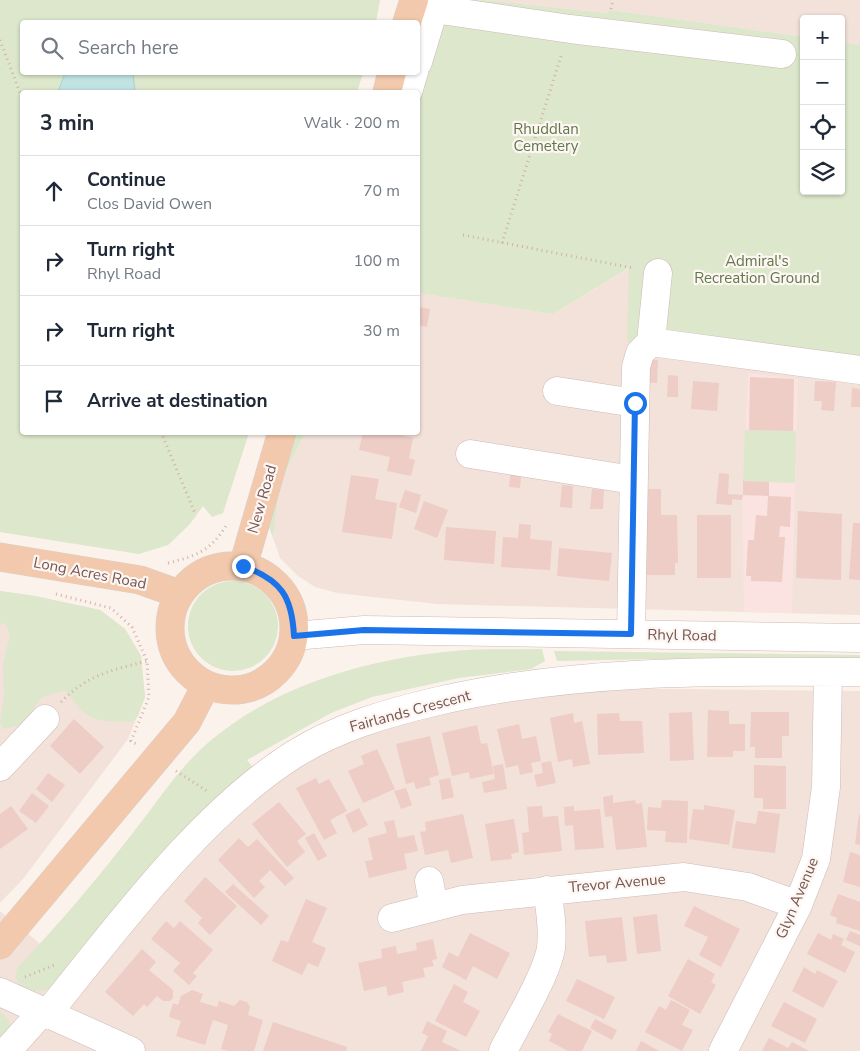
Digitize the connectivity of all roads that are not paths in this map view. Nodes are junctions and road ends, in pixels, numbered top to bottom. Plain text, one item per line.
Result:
1 (426, 3) edge
2 (409, 20) edge
3 (420, 47) edge
4 (782, 54) dead end
5 (391, 75) edge
6 (413, 75) edge
7 (388, 90) edge
8 (409, 90) edge
9 (658, 273) road end
10 (651, 342) junction
11 (860, 370) edge
12 (557, 391) dead end
13 (635, 403) junction
14 (281, 435) edge
15 (470, 454) dead end
16 (633, 480) junction
17 (0, 557) edge
18 (243, 566) junction
19 (179, 594) junction
20 (631, 634) junction
21 (294, 636) junction
22 (860, 638) edge
23 (828, 672) junction
24 (860, 672) edge
25 (206, 685) junction
26 (45, 719) road end
27 (0, 766) edge
28 (429, 881) dead end
29 (548, 890) junction
30 (798, 905) junction
31 (434, 907) junction
32 (392, 918) dead end
33 (0, 945) edge
34 (0, 992) edge
35 (44, 1013) junction
36 (7, 1051) edge
37 (130, 1051) edge
38 (503, 1051) edge
39 (723, 1051) edge

1 - 2 main road
1 - 3 street
1 - 4 street
5 - 7 main road
6 - 8 street
9 - 10 street
10 - 11 street
10 - 13 street
12 - 13 street
13 - 16 street
14 - 18 main road, New Road
15 - 16 street
16 - 20 street
17 - 19 main road, Long Acres Road
18 - 19 main road
18 - 21 main road
19 - 25 main road
20 - 21 street, Rhyl Road
20 - 22 street, Rhyl Road
21 - 25 main road
23 - 24 street, Fairlands Crescent
23 - 30 street, Glyn Avenue
23 - 35 street, Fairlands Crescent
25 - 33 main road
26 - 27 street
28 - 31 street
29 - 30 street, Trevor Avenue
29 - 31 street, Trevor Avenue
29 - 38 street
30 - 39 street, Glyn Avenue
31 - 32 street, Trevor Avenue
34 - 35 street
35 - 36 street, Fairlands Crescent
35 - 37 street

